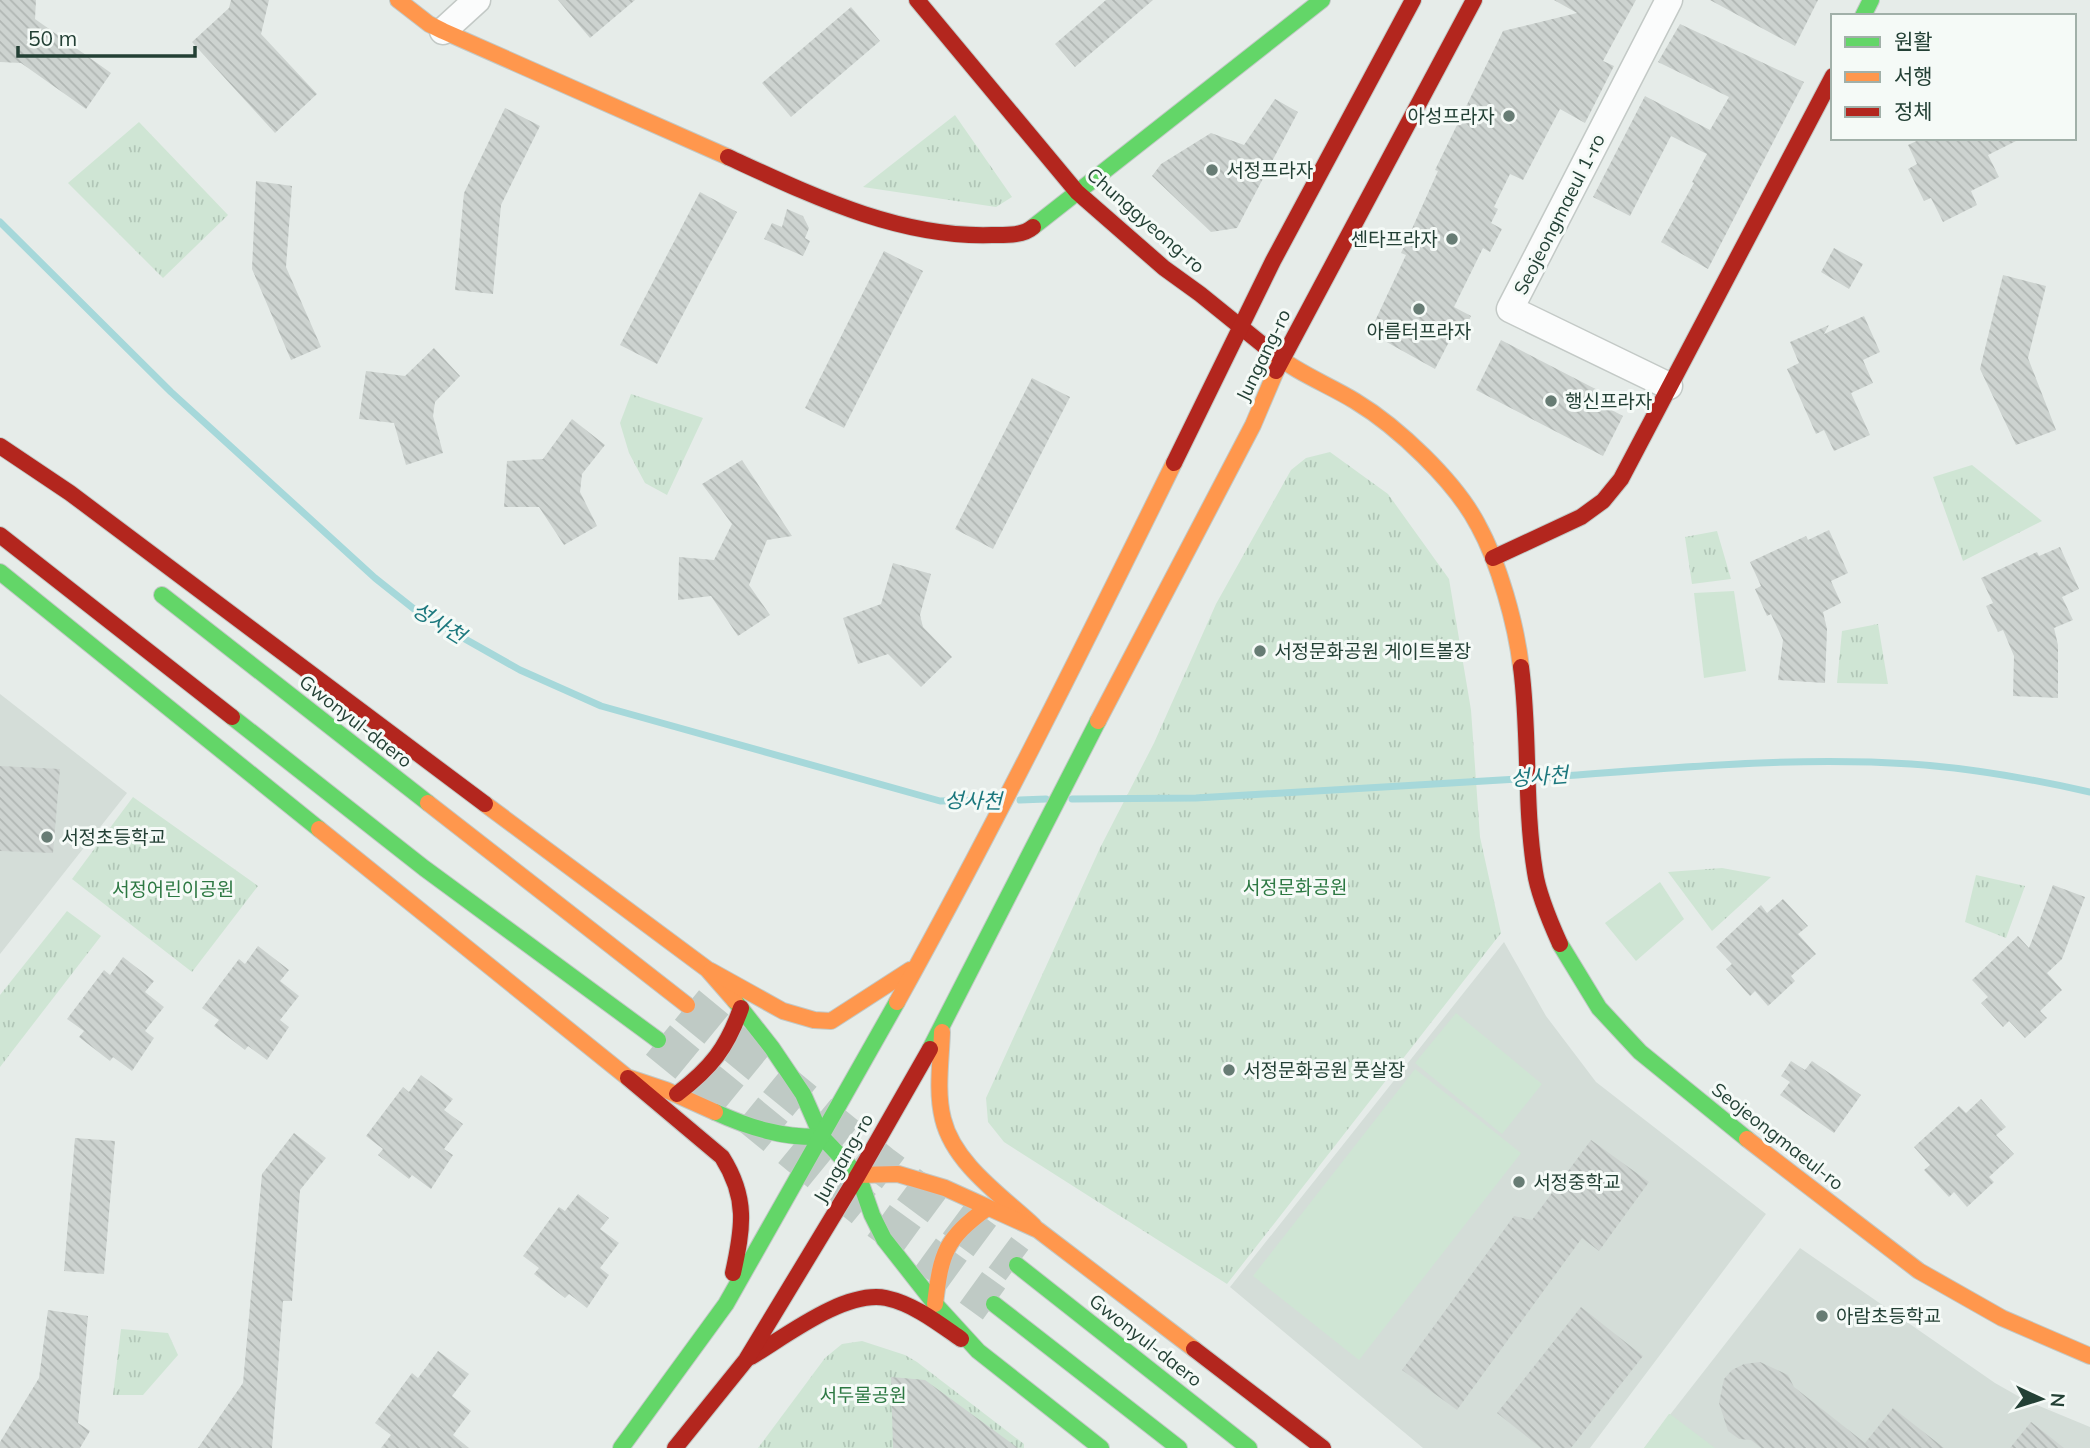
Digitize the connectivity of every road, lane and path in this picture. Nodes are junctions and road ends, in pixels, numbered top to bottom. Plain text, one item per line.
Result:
1 (398, 0) edge
2 (477, 0) edge
3 (917, 0) edge
4 (1322, 0) edge
5 (1413, 0) edge
6 (1474, 0) edge
7 (1669, 0) edge
8 (443, 31) junction
9 (1831, 80) edge
10 (1077, 192) junction
11 (1241, 329) junction
12 (1281, 360) junction
13 (1669, 386) junction
14 (0, 446) edge
15 (0, 535) edge
16 (1493, 558) junction
17 (0, 572) edge
18 (144, 582) dead end
19 (918, 965) junction
20 (707, 969) junction
21 (687, 1005) tunnel mouth
22 (741, 1008) junction
23 (942, 1028) junction
24 (658, 1040) tunnel mouth
25 (627, 1077) junction
26 (677, 1094) junction
27 (822, 1137) junction
28 (858, 1175) junction
29 (987, 1208) junction
30 (1038, 1230) junction
31 (1017, 1265) tunnel mouth
32 (726, 1304) junction
33 (934, 1304) junction
34 (994, 1304) tunnel mouth
35 (978, 1350) junction
36 (2090, 1356) edge
37 (746, 1360) junction
38 (621, 1448) edge
39 (675, 1448) edge
40 (1101, 1448) edge
41 (1179, 1448) edge
42 (1250, 1448) edge
43 (1324, 1448) edge

1 - 8 main road
2 - 8 street
3 - 10 main road, Chunggyeong-ro
4 - 10 main road
5 - 11 main road, Jungang-ro
6 - 12 main road, Jungang-ro
7 - 13 street, Seojeongmaeul 1-ro
8 - 10 main road
9 - 13 main road
10 - 11 main road, Chunggyeong-ro
11 - 12 main road, Chunggyeong-ro
11 - 19 main road, Jungang-ro
12 - 16 main road
12 - 23 main road, Jungang-ro
13 - 16 main road
14 - 20 main road
15 - 24 main road
16 - 36 main road, Seojeongmaeul-ro
17 - 25 main road
18 - 21 main road, Gwonyul-daero
19 - 20 main road
19 - 27 main road, Jungang-ro
20 - 22 main road
22 - 26 main road
22 - 27 main road
23 - 28 main road, Jungang-ro
23 - 30 main road
25 - 26 main road
25 - 32 main road
26 - 27 main road
27 - 28 main road
27 - 32 main road, Jungang-ro
28 - 29 main road
28 - 33 main road
28 - 37 main road, Jungang-ro
29 - 30 main road
29 - 33 main road
30 - 43 main road
31 - 42 main road, Gwonyul-daero
32 - 38 main road, Jungang-ro
33 - 35 main road
34 - 41 main road
35 - 37 main road
35 - 40 main road
37 - 39 main road, Jungang-ro

